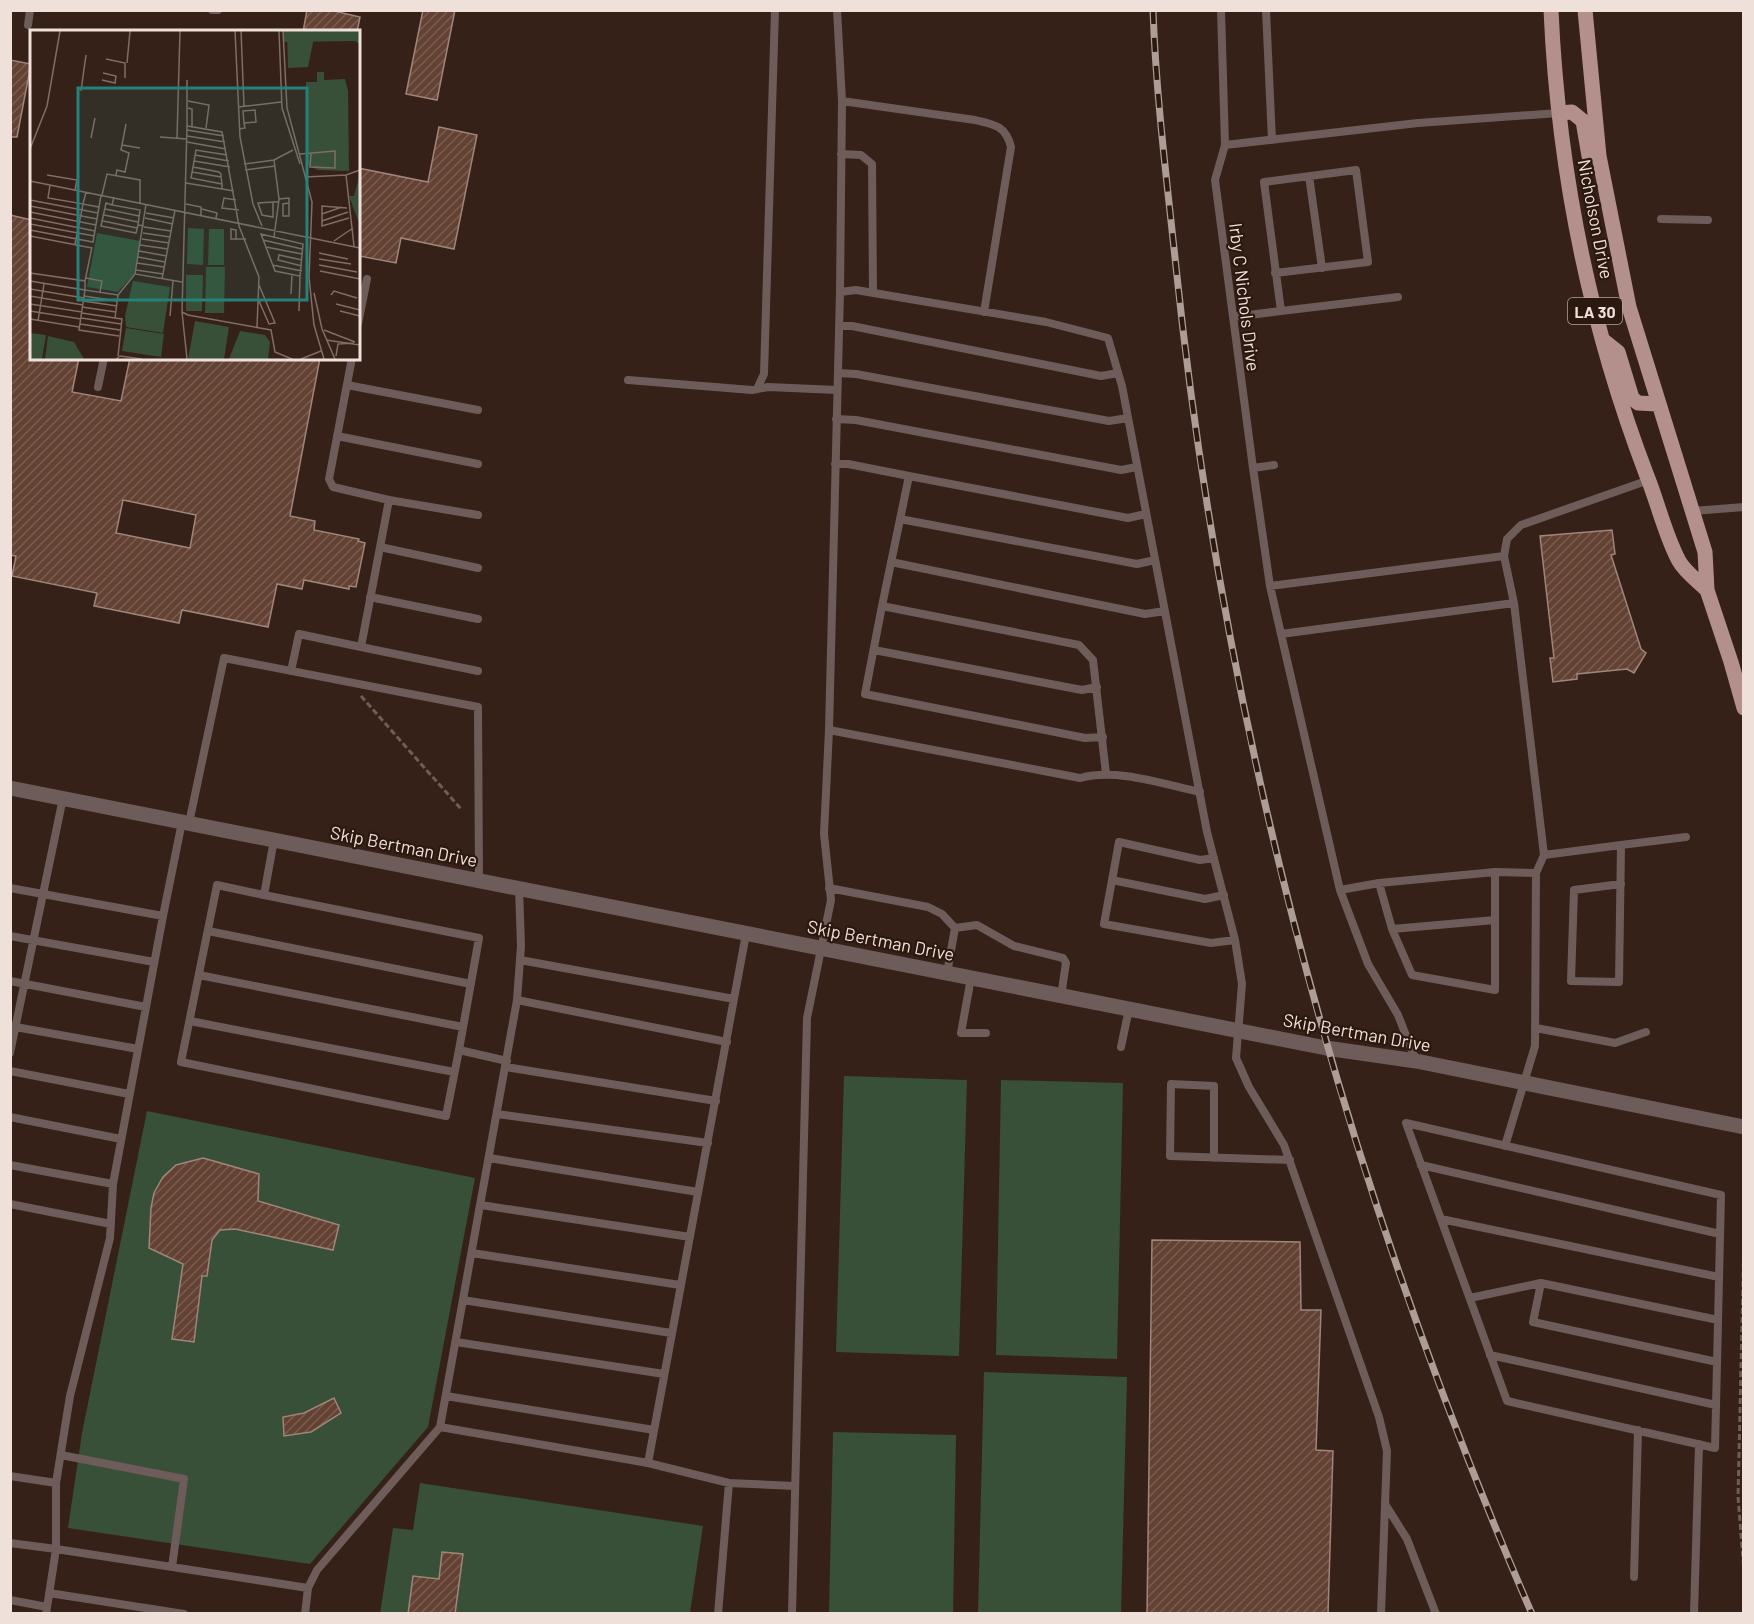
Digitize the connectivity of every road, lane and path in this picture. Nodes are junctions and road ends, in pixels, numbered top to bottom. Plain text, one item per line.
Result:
1 (30, 10) edge
2 (212, 10) edge
3 (218, 10) edge
4 (775, 10) edge
5 (837, 10) edge
6 (1221, 10) edge
7 (1266, 10) edge
8 (1551, 10) edge
9 (1585, 10) edge
10 (28, 25) dead end
11 (842, 101) junction
12 (1559, 113) junction
13 (1272, 140) junction
14 (1225, 145) junction
15 (841, 154) junction
16 (1309, 176) junction
17 (1609, 216) junction
18 (1661, 219) dead end
19 (1708, 220) dead end
20 (1322, 268) junction
21 (1275, 273) junction
22 (367, 279) dead end
23 (840, 292) junction
24 (873, 293) junction
25 (1398, 297) dead end
26 (1281, 311) junction
27 (984, 312) junction
28 (360, 314) edge
29 (1233, 317) junction
30 (839, 326) junction
31 (1603, 340) junction
32 (104, 360) edge
33 (352, 360) edge
34 (838, 373) junction
35 (1118, 373) junction
36 (628, 380) dead end
37 (347, 385) junction
38 (98, 387) dead end
39 (757, 389) junction
40 (837, 390) junction
41 (1662, 402) junction
42 (478, 410) dead end
43 (1128, 418) junction
44 (836, 419) junction
45 (337, 436) junction
46 (478, 464) dead end
47 (835, 464) junction
48 (1274, 465) dead end
49 (1137, 467) junction
50 (1253, 468) junction
51 (909, 476) junction
52 (1649, 480) junction
53 (390, 500) junction
54 (1743, 507) edge
55 (1693, 512) junction
56 (1146, 514) junction
57 (478, 515) dead end
58 (900, 519) junction
59 (380, 547) junction
60 (1504, 556) junction
61 (1155, 560) junction
62 (891, 562) junction
63 (478, 568) dead end
64 (1270, 586) junction
65 (1707, 590) junction
66 (370, 597) junction
67 (1514, 603) junction
68 (882, 606) junction
69 (1165, 611) junction
70 (478, 619) dead end
71 (1281, 634) junction
72 (361, 647) junction
73 (874, 650) junction
74 (291, 671) junction
75 (478, 671) dead end
76 (1097, 687) junction
77 (361, 696) dead end
78 (1743, 708) edge
79 (829, 730) junction
80 (1103, 737) junction
81 (1106, 774) junction
82 (10, 788) edge
83 (1200, 792) junction
84 (63, 798) junction
85 (461, 809) dead end
86 (186, 823) junction
87 (1686, 837) dead end
88 (274, 840) junction
89 (1621, 845) junction
90 (1544, 855) junction
91 (1214, 858) junction
92 (1496, 872) junction
93 (1536, 873) junction
94 (1112, 880) junction
95 (479, 881) junction
96 (1379, 883) junction
97 (1621, 884) junction
98 (10, 888) edge
99 (519, 888) junction
100 (829, 888) junction
101 (1340, 890) junction
102 (43, 894) junction
103 (264, 895) junction
104 (1224, 895) junction
105 (163, 916) junction
106 (1495, 920) junction
107 (955, 928) junction
108 (1392, 929) junction
109 (208, 931) junction
110 (746, 934) junction
111 (10, 936) edge
112 (34, 940) junction
113 (1235, 940) junction
114 (820, 948) junction
115 (520, 960) junction
116 (154, 962) junction
117 (947, 973) junction
118 (199, 975) junction
119 (971, 978) junction
120 (10, 981) edge
121 (25, 984) junction
122 (471, 984) junction
123 (1061, 996) junction
124 (734, 999) junction
125 (517, 1000) junction
126 (146, 1007) junction
127 (1129, 1009) junction
128 (190, 1021) junction
129 (13, 1026) edge
130 (463, 1027) junction
131 (1536, 1028) junction
132 (1240, 1031) junction
133 (1646, 1032) dead end
134 (986, 1033) dead end
135 (727, 1042) junction
136 (1121, 1047) dead end
137 (138, 1049) junction
138 (459, 1050) junction
139 (10, 1053) edge
140 (1416, 1061) junction
141 (506, 1064) junction
142 (10, 1071) edge
143 (454, 1072) junction
144 (1523, 1085) junction
145 (129, 1094) junction
146 (716, 1101) junction
147 (497, 1114) junction
148 (10, 1117) edge
149 (1743, 1128) edge
150 (121, 1139) junction
151 (708, 1143) junction
152 (1505, 1146) junction
153 (489, 1158) junction
154 (1214, 1158) junction
155 (1290, 1160) junction
156 (10, 1165) edge
157 (1421, 1166) junction
158 (113, 1184) junction
159 (698, 1191) junction
160 (10, 1204) edge
161 (480, 1205) junction
162 (1441, 1219) junction
163 (111, 1224) junction
164 (1720, 1234) junction
165 (1743, 1236) edge
166 (690, 1237) junction
167 (472, 1252) junction
168 (1719, 1277) junction
169 (1541, 1282) junction
170 (680, 1285) junction
171 (1470, 1298) junction
172 (463, 1300) junction
173 (1718, 1320) junction
174 (671, 1333) junction
175 (456, 1342) junction
176 (1490, 1355) junction
177 (1717, 1362) junction
178 (664, 1374) junction
179 (446, 1396) junction
180 (1716, 1405) junction
181 (440, 1426) junction
182 (654, 1430) junction
183 (1638, 1430) junction
184 (1699, 1444) junction
185 (61, 1455) junction
186 (648, 1464) junction
187 (10, 1476) edge
188 (56, 1483) junction
189 (729, 1483) junction
190 (795, 1486) junction
191 (1385, 1504) junction
192 (10, 1543) edge
193 (56, 1550) junction
194 (172, 1567) junction
195 (1743, 1572) edge
196 (1634, 1577) dead end
197 (308, 1588) junction
198 (49, 1593) junction
199 (10, 1600) edge
200 (47, 1610) edge
201 (184, 1614) edge
202 (305, 1614) edge
203 (718, 1614) edge
204 (792, 1614) edge
205 (1381, 1614) edge
206 (1436, 1614) edge
207 (1694, 1614) edge

1 - 10 lane
2 - 3 lane
4 - 39 lane
5 - 11 lane
6 - 14 lane, Irby C Nichols Drive
7 - 13 lane
8 - 12 main road, Nicholson Drive / LA 30
9 - 17 main road, Nicholson Drive / LA 30
11 - 15 lane
11 - 27 lane
12 - 13 lane
12 - 17 main road
12 - 31 main road, Nicholson Drive / LA 30
13 - 14 lane
14 - 29 lane, Irby C Nichols Drive
15 - 23 lane
15 - 24 lane
16 - 20 lane
16 - 20 lane
16 - 21 lane
17 - 41 main road, Nicholson Drive / LA 30
18 - 19 lane
20 - 21 lane
21 - 26 lane
22 - 28 lane
23 - 24 lane
23 - 30 lane
24 - 27 lane
25 - 26 lane
26 - 29 lane
27 - 35 lane
29 - 50 lane, Irby C Nichols Drive
30 - 34 lane
30 - 35 lane
31 - 41 main road
31 - 52 main road, Nicholson Drive / LA 30
32 - 38 lane
33 - 37 lane
34 - 40 lane
34 - 43 lane
35 - 43 lane
36 - 39 lane
37 - 42 lane
37 - 45 lane
39 - 40 lane
40 - 44 lane
41 - 55 main road, Nicholson Drive / LA 30
43 - 49 lane
44 - 47 lane
44 - 49 lane
45 - 46 lane
45 - 53 lane
47 - 51 lane
47 - 79 lane
48 - 50 lane
49 - 56 lane
50 - 64 lane, Irby C Nichols Drive
51 - 56 lane
51 - 58 lane
52 - 60 lane
52 - 65 main road, Nicholson Drive / LA 30
53 - 57 lane
53 - 59 lane
54 - 55 lane
55 - 65 main road, Nicholson Drive / LA 30
56 - 61 lane
58 - 61 lane
58 - 62 lane
59 - 63 lane
59 - 66 lane
60 - 64 lane
60 - 67 lane
61 - 69 lane
62 - 68 lane
62 - 69 lane
64 - 71 lane, Irby C Nichols Drive
65 - 78 main road, Nicholson Drive / LA 30
66 - 70 lane
66 - 72 lane
67 - 71 lane
67 - 90 lane
68 - 73 lane
68 - 76 lane
69 - 83 lane
71 - 101 lane, Irby C Nichols Drive
72 - 74 lane
72 - 75 lane
73 - 76 lane
73 - 80 lane
74 - 86 lane
74 - 95 lane
76 - 80 lane
77 - 85 path
79 - 81 lane
79 - 100 lane
80 - 81 lane
81 - 83 lane
82 - 84 street, Skip Bertman Drive
83 - 91 lane
84 - 86 street, Skip Bertman Drive
84 - 102 lane
86 - 88 street, Skip Bertman Drive
86 - 105 lane
87 - 89 lane
88 - 95 street, Skip Bertman Drive
88 - 103 lane
89 - 90 lane
89 - 97 lane
90 - 93 lane
91 - 94 lane
91 - 104 lane
92 - 93 lane
92 - 96 lane
92 - 106 lane
93 - 131 lane
94 - 104 lane
94 - 113 lane
95 - 99 street, Skip Bertman Drive
96 - 101 lane
96 - 108 lane
97 - 97 lane
98 - 102 lane
99 - 110 street, Skip Bertman Drive
99 - 115 lane
100 - 107 lane
100 - 114 lane
101 - 140 lane, Irby C Nichols Drive
102 - 105 lane
102 - 112 lane
103 - 109 lane
103 - 122 lane
104 - 113 lane
105 - 116 lane
106 - 108 lane
106 - 108 lane
107 - 117 lane
107 - 123 lane
109 - 118 lane
109 - 122 lane
110 - 114 street, Skip Bertman Drive
110 - 124 lane
111 - 112 lane
112 - 116 lane
112 - 121 lane
113 - 132 lane
114 - 117 street, Skip Bertman Drive
114 - 190 lane
115 - 124 lane
115 - 125 lane
116 - 126 lane
117 - 119 street, Skip Bertman Drive
118 - 128 lane
118 - 130 lane
119 - 123 street, Skip Bertman Drive
119 - 134 lane
120 - 121 lane
121 - 126 lane
121 - 129 lane
122 - 130 lane
123 - 127 street, Skip Bertman Drive
124 - 135 lane
125 - 135 lane
125 - 141 lane
126 - 137 lane
127 - 132 street, Skip Bertman Drive
127 - 136 lane
128 - 143 lane
128 - 143 lane
129 - 137 lane
129 - 139 lane
130 - 138 lane
131 - 133 lane
131 - 144 lane
132 - 140 street, Skip Bertman Drive
132 - 155 lane
135 - 146 lane
137 - 145 lane
138 - 141 lane
138 - 143 lane
140 - 144 street, Skip Bertman Drive
141 - 146 lane
141 - 147 lane
142 - 145 lane
144 - 149 street, Skip Bertman Drive
144 - 152 lane
145 - 150 lane
146 - 151 lane
147 - 151 lane
147 - 153 lane
148 - 150 lane
150 - 158 lane
151 - 159 lane
152 - 157 lane
152 - 164 lane
153 - 159 lane
153 - 161 lane
154 - 154 lane
154 - 155 lane
155 - 191 lane
156 - 158 lane
157 - 162 lane
157 - 164 lane
158 - 163 lane
159 - 166 lane
160 - 163 lane
161 - 166 lane
161 - 167 lane
162 - 168 lane
162 - 171 lane
163 - 185 lane
164 - 168 lane
165 - 195 path
166 - 170 lane
167 - 170 lane
167 - 172 lane
168 - 173 lane
169 - 171 lane
169 - 173 lane
169 - 177 lane
170 - 174 lane
171 - 176 lane
172 - 174 lane
172 - 175 lane
173 - 177 lane
174 - 178 lane
175 - 178 lane
175 - 179 lane
176 - 180 lane
176 - 183 lane
177 - 180 lane
178 - 182 lane
179 - 181 lane
179 - 182 lane
180 - 184 lane
181 - 186 lane
181 - 197 lane
182 - 186 lane
183 - 184 lane
183 - 196 lane
184 - 207 lane
185 - 188 lane
185 - 194 lane
186 - 189 lane
187 - 188 lane
188 - 193 lane
189 - 190 lane
189 - 203 lane
190 - 204 lane
191 - 205 lane
191 - 206 lane
192 - 193 lane
193 - 194 lane
193 - 198 lane
194 - 197 lane
197 - 202 lane
198 - 200 lane
198 - 201 lane
199 - 200 lane

